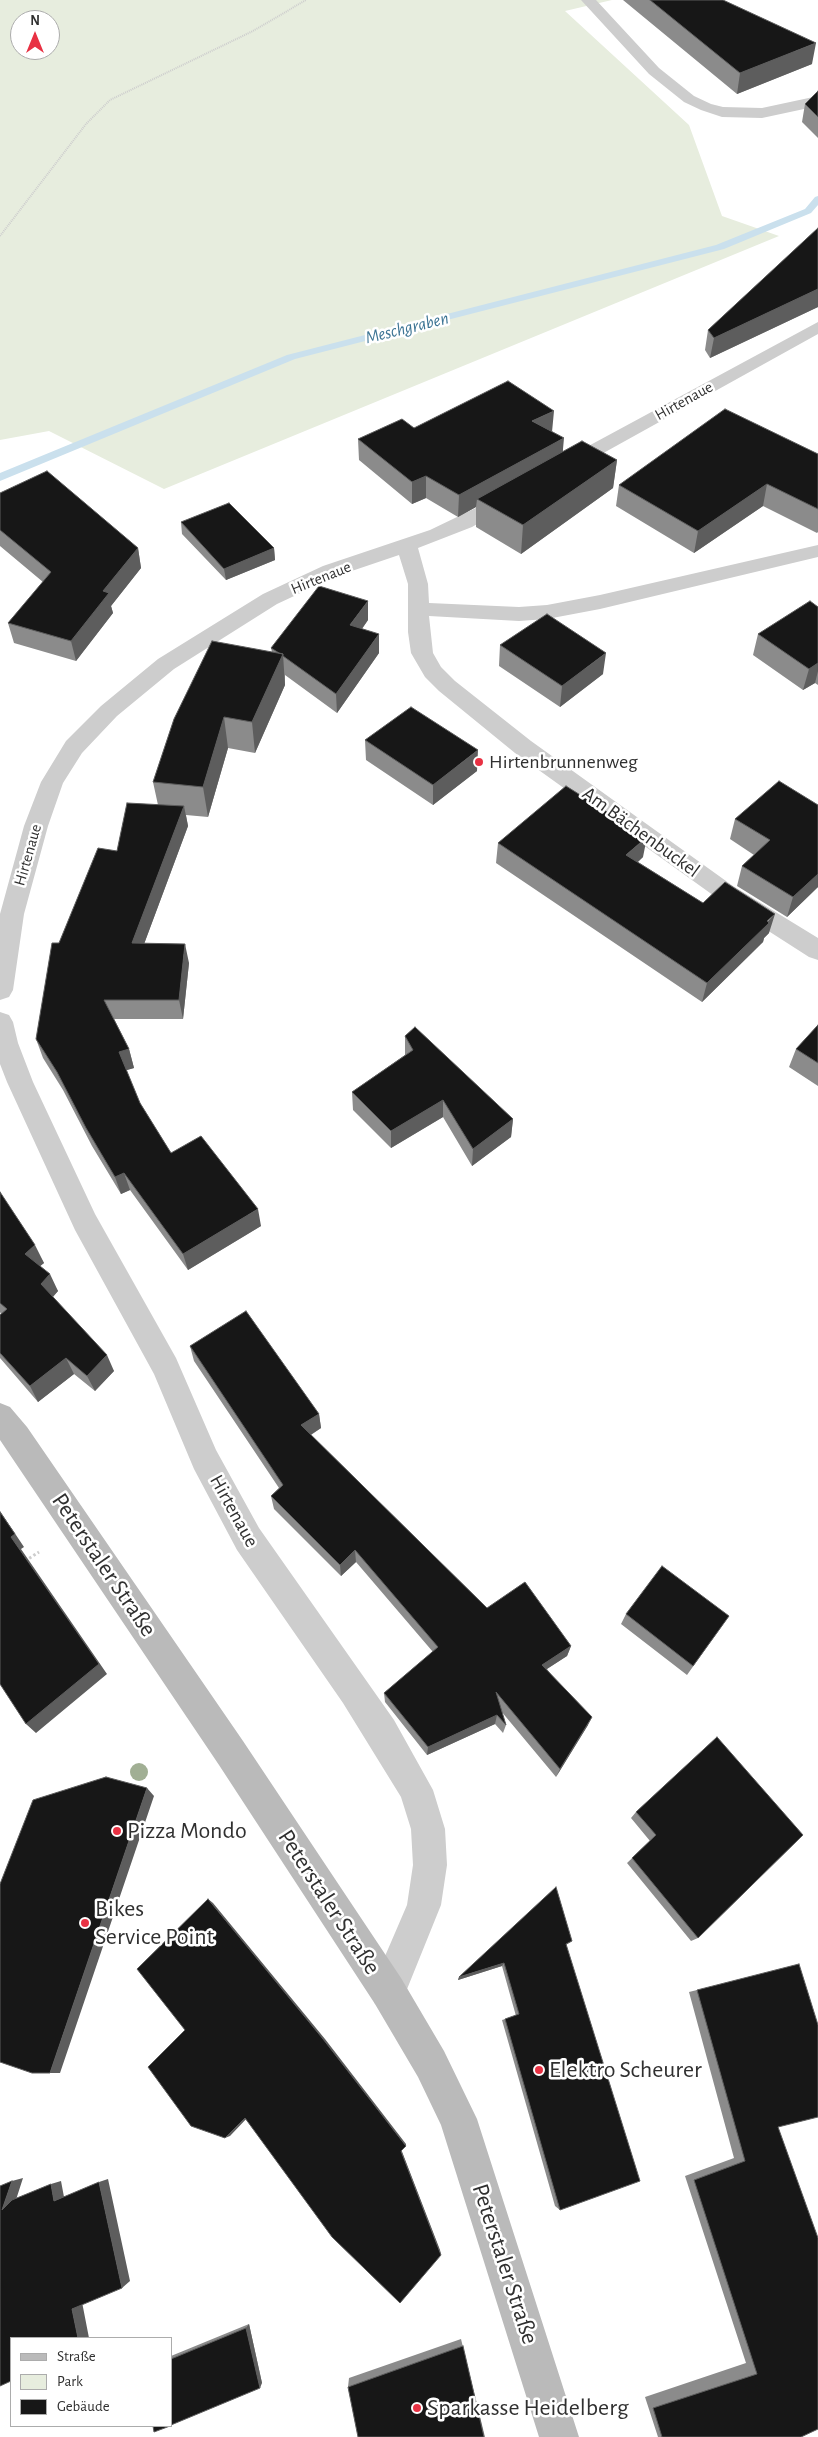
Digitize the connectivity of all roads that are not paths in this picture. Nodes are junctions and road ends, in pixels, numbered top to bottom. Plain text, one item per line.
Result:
1 (588, 0) edge
2 (818, 101) edge
3 (818, 327) edge
4 (550, 475) edge
5 (524, 490) edge
6 (407, 546) junction
7 (818, 551) edge
8 (420, 609) junction
9 (818, 950) edge
10 (0, 990) edge
11 (0, 1022) edge
12 (0, 1417) edge
13 (388, 1991) junction
14 (559, 2437) edge

1 - 2 street
3 - 4 street, Hirtenaue
5 - 6 street, Hirtenaue
6 - 8 street, Am Bächenbuckel
6 - 10 street, Hirtenaue
7 - 8 street
8 - 9 street, Am Bächenbuckel
11 - 13 street, Hirtenaue
12 - 13 main road, Peterstaler Straße
13 - 14 main road, Peterstaler Straße

